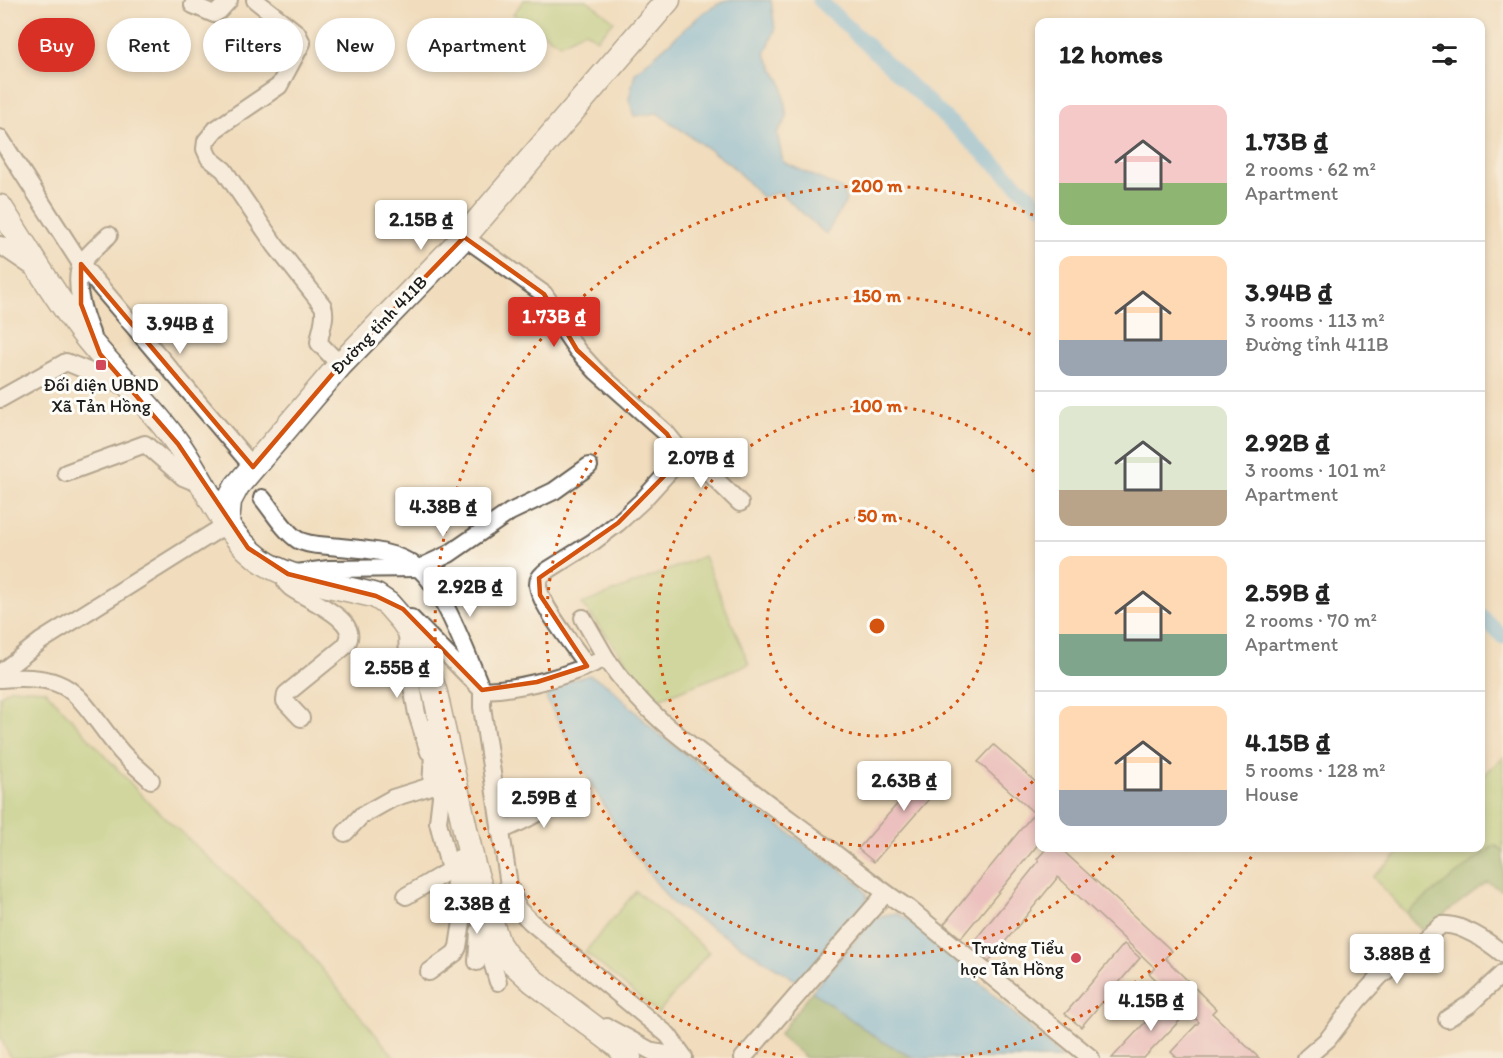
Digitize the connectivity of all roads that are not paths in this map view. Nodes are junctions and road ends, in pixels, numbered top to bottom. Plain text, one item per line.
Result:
1 (229, 0) edge
2 (255, 0) edge
3 (668, 0) edge
4 (193, 5) dead end
5 (0, 138) edge
6 (0, 207) edge
7 (109, 235) dead end
8 (464, 237) junction
9 (0, 245) edge
10 (81, 264) junction
11 (43, 273) junction
12 (100, 354) junction
13 (340, 365) junction
14 (134, 390) junction
15 (0, 399) edge
16 (678, 452) junction
17 (589, 466) dead end
18 (253, 467) junction
19 (66, 473) dead end
20 (205, 487) junction
21 (262, 498) dead end
22 (740, 503) dead end
23 (227, 524) junction
24 (419, 568) junction
25 (288, 574) junction
26 (388, 604) junction
27 (583, 618) dead end
28 (407, 627) junction
29 (606, 658) junction
30 (587, 666) junction
31 (0, 674) edge
32 (0, 679) edge
33 (482, 690) junction
34 (301, 718) dead end
35 (440, 755) junction
36 (151, 780) dead end
37 (567, 793) dead end
38 (500, 831) junction
39 (345, 833) dead end
40 (466, 834) junction
41 (473, 865) junction
42 (454, 890) dead end
43 (885, 894) junction
44 (406, 896) dead end
45 (486, 908) junction
46 (1503, 954) edge
47 (477, 962) dead end
48 (429, 972) dead end
49 (1503, 973) edge
50 (498, 982) dead end
51 (574, 1011) junction
52 (1447, 1019) dead end
53 (684, 1057) edge
54 (629, 1058) edge
55 (743, 1058) edge
56 (1091, 1058) edge
57 (1306, 1058) edge

1 - 4 street
2 - 13 street
3 - 8 main road, Đường tỉnh 411B
5 - 10 street
6 - 11 main road
7 - 10 street
8 - 13 main road, Đường tỉnh 411B
8 - 16 street
9 - 11 street
10 - 12 street
10 - 18 street
11 - 12 main road
12 - 14 main road
13 - 18 main road, Đường tỉnh 411B
14 - 15 street
14 - 20 main road
16 - 22 street
16 - 30 street
17 - 24 street
18 - 23 main road, Đường tỉnh 411B
19 - 20 street
20 - 23 main road
21 - 24 street
23 - 25 main road
23 - 31 street
24 - 25 street
24 - 33 street
25 - 26 main road
25 - 34 street
26 - 28 main road
26 - 33 street
27 - 29 street
28 - 35 main road
28 - 35 street
29 - 30 street
29 - 43 street
30 - 33 street
32 - 36 street
33 - 38 street
35 - 39 street
35 - 40 main road
35 - 44 street
37 - 38 street
38 - 53 street
40 - 41 main road
40 - 42 street
41 - 45 main road
41 - 48 street
43 - 55 street
43 - 56 street
45 - 47 street
45 - 50 street
45 - 51 main road
46 - 57 street
49 - 52 street
51 - 53 street
51 - 54 main road

